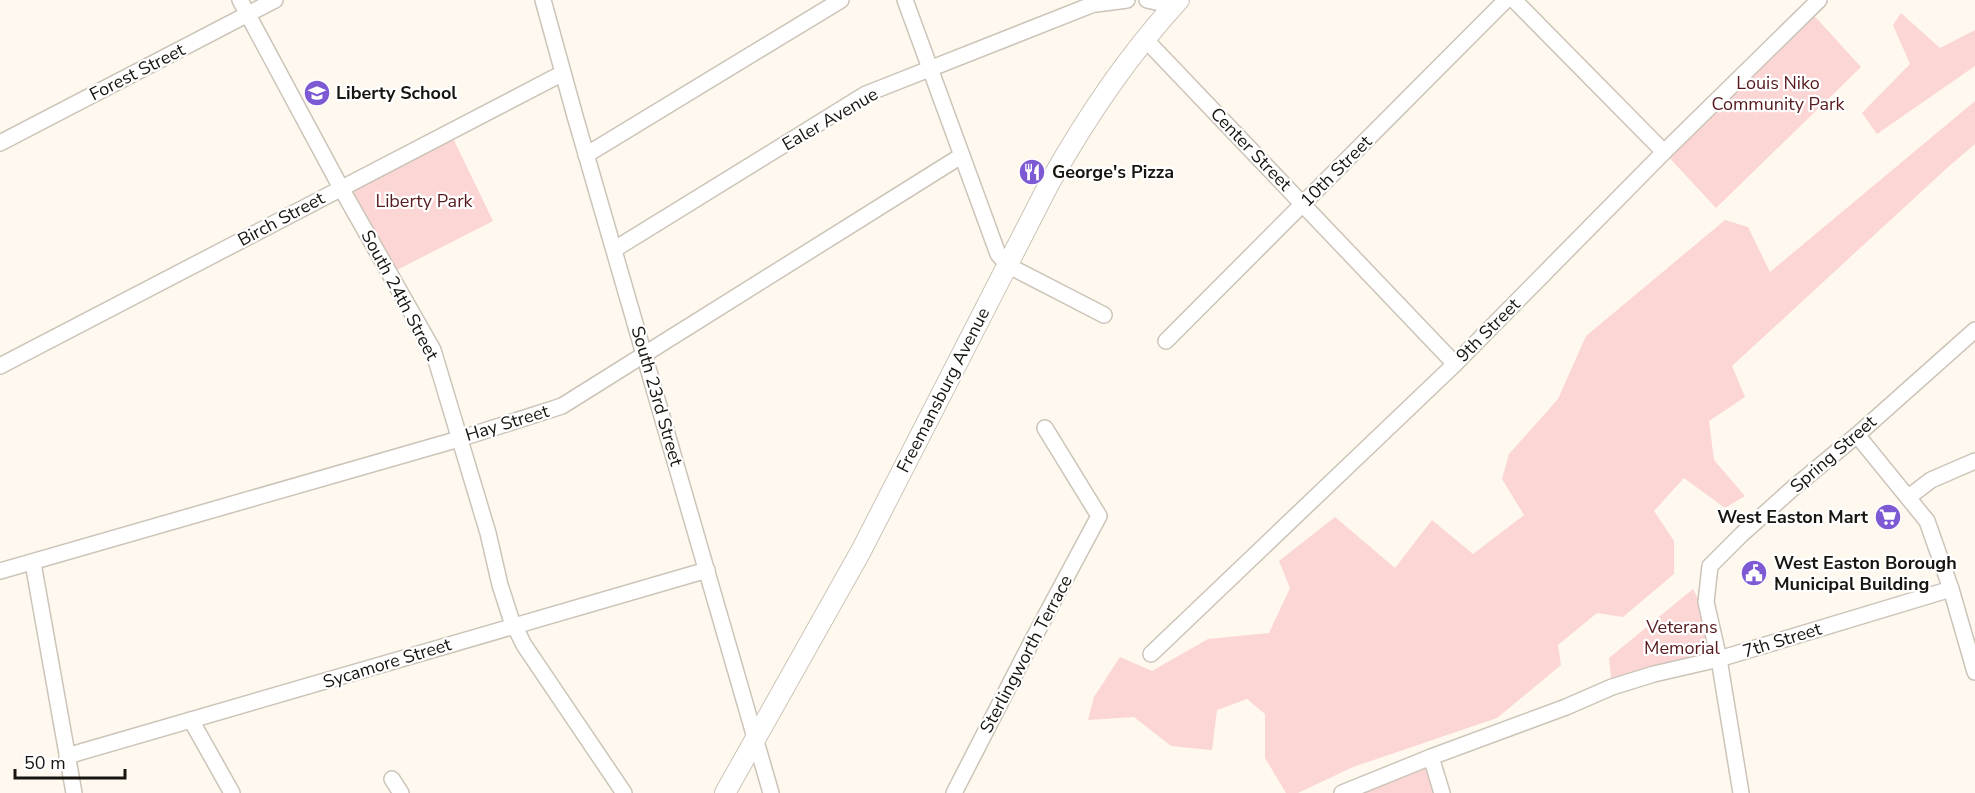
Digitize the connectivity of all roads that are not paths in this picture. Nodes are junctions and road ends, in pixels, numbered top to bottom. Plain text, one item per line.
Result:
1 (240, 0) edge
2 (275, 0) edge
3 (543, 0) edge
4 (841, 0) edge
5 (905, 0) edge
6 (1127, 0) edge
7 (1147, 0) edge
8 (1506, 0) edge
9 (1514, 0) edge
10 (1819, 0) edge
11 (1099, 2) edge
12 (1176, 3) edge
13 (248, 15) junction
14 (1145, 39) junction
15 (931, 68) junction
16 (563, 73) junction
17 (0, 143) edge
18 (1664, 152) junction
19 (586, 155) junction
20 (961, 156) junction
21 (341, 188) junction
22 (1304, 204) junction
23 (615, 249) junction
24 (1007, 265) junction
25 (1104, 315) dead end
26 (1975, 330) edge
27 (1166, 341) dead end
28 (644, 354) junction
29 (1455, 364) junction
30 (0, 366) edge
31 (1045, 428) dead end
32 (1857, 435) junction
33 (459, 439) junction
34 (1975, 461) edge
35 (1910, 496) junction
36 (33, 563) junction
37 (707, 570) junction
38 (0, 571) edge
39 (1951, 589) junction
40 (514, 625) junction
41 (1151, 654) dead end
42 (1719, 659) junction
43 (1975, 672) edge
44 (191, 720) junction
45 (755, 737) junction
46 (68, 756) junction
47 (1431, 757) junction
48 (392, 779) dead end
49 (74, 793) edge
50 (232, 793) edge
51 (400, 793) edge
52 (624, 793) edge
53 (725, 793) edge
54 (771, 793) edge
55 (954, 793) edge
56 (1342, 793) edge
57 (1442, 793) edge
58 (1741, 793) edge

1 - 13 street, South 24th Street
2 - 13 street, Forest Street
3 - 16 street, South 23rd Street
4 - 19 street
5 - 15 street
6 - 11 street, Ealer Avenue
7 - 12 street
8 - 22 street, 10th Street
9 - 18 street
10 - 18 street, 9th Street
11 - 15 street, Ealer Avenue
12 - 14 main road, Freemansburg Avenue
13 - 17 street, Forest Street
13 - 21 street, South 24th Street
14 - 22 street, Center Street
14 - 24 main road, Freemansburg Avenue
15 - 20 street
15 - 23 street, Ealer Avenue
16 - 19 street, South 23rd Street
16 - 21 street, Birch Street
18 - 29 street, 9th Street
19 - 23 street, South 23rd Street
20 - 24 street
20 - 28 street, Hay Street
21 - 30 street, Birch Street
21 - 33 street, South 24th Street
22 - 27 street, 10th Street
22 - 29 street, Center Street
23 - 28 street, South 23rd Street
24 - 25 street
24 - 45 main road, Freemansburg Avenue
26 - 32 street, Spring Street
28 - 33 street, Hay Street
28 - 37 street, South 23rd Street
29 - 41 street, 9th Street
31 - 55 street, Sterlingworth Terrace
32 - 35 street
32 - 42 street, Spring Street
33 - 36 street, Hay Street
33 - 40 street, South 24th Street
34 - 35 street
35 - 39 street
36 - 38 street, Hay Street
36 - 46 street
37 - 40 street, Sycamore Street
37 - 45 street, South 23rd Street
39 - 42 street, 7th Street
39 - 43 street
40 - 44 street, Sycamore Street
40 - 52 street, South 24th Street
42 - 47 street, 7th Street
42 - 58 street
44 - 46 street, Sycamore Street
44 - 50 street
45 - 53 main road, Freemansburg Avenue
45 - 54 street, South 23rd Street
46 - 49 street
47 - 56 street
47 - 57 street
48 - 51 street

